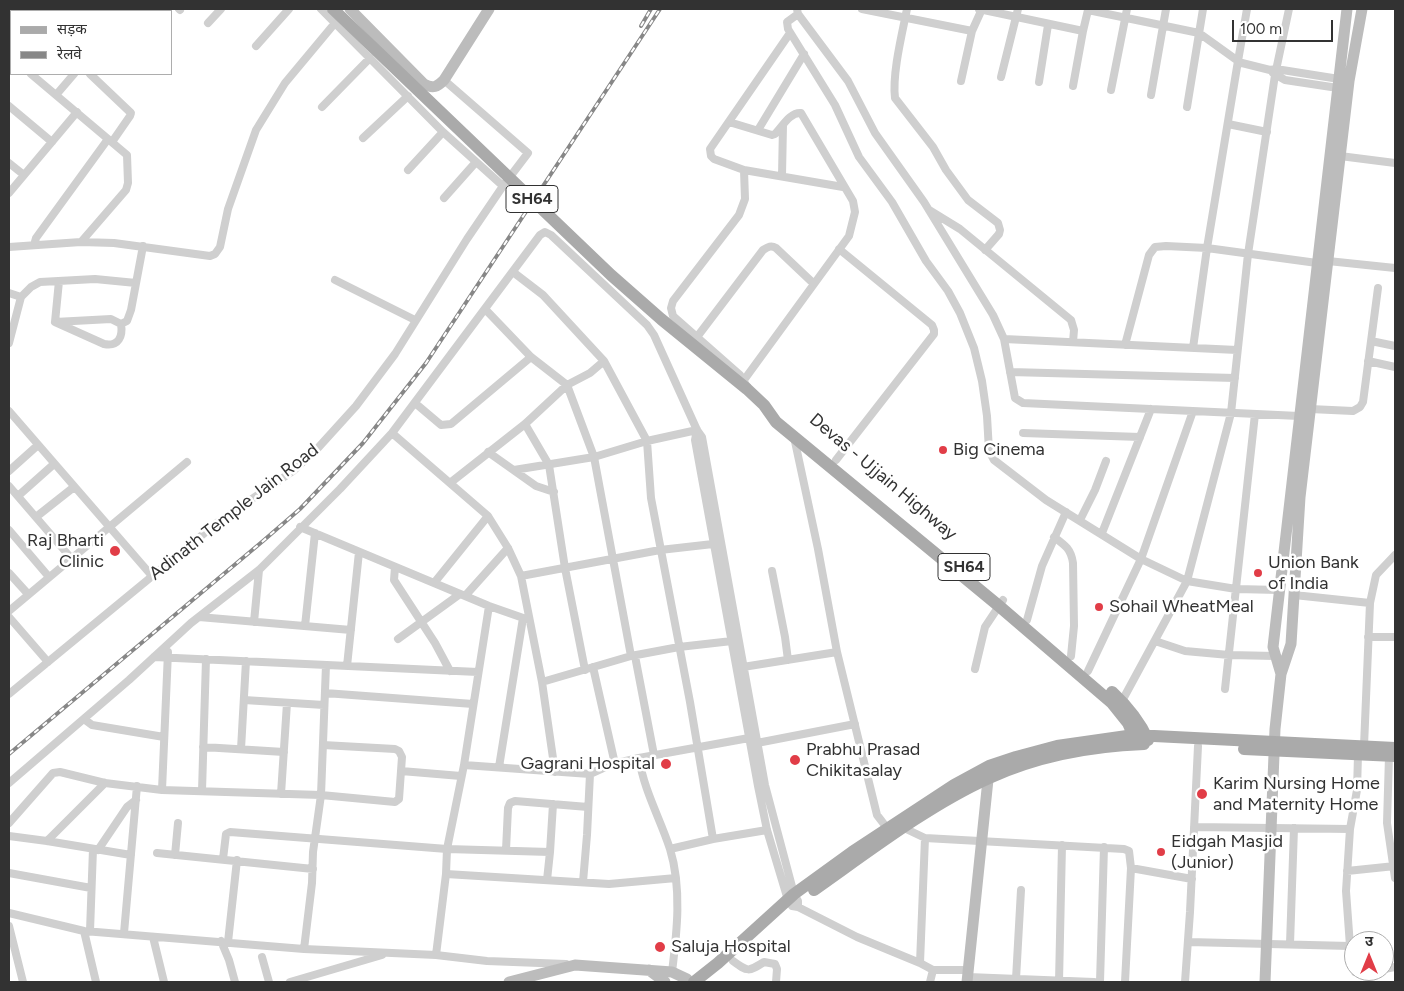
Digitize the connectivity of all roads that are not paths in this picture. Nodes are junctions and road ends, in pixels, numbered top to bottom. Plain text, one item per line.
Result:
1 (221, 9) edge
2 (289, 9) edge
3 (321, 9) edge
4 (333, 9) edge
5 (489, 9) edge
6 (862, 9) edge
7 (907, 9) edge
8 (980, 9) edge
9 (1086, 9) edge
10 (1127, 9) edge
11 (1166, 9) edge
12 (1203, 9) edge
13 (1247, 9) edge
14 (1289, 9) edge
15 (1347, 9) edge
16 (1362, 9) edge
17 (357, 11) edge
18 (798, 12) edge
19 (1017, 13) edge
20 (1125, 17) junction
21 (905, 18) junction
22 (208, 23) dead end
23 (335, 23) junction
24 (1048, 25) junction
25 (1163, 25) junction
26 (972, 31) junction
27 (1083, 31) junction
28 (790, 33) junction
29 (1199, 33) junction
30 (256, 46) dead end
31 (804, 54) junction
32 (370, 58) junction
33 (1238, 61) junction
34 (1274, 72) junction
35 (32, 75) edge
36 (73, 75) edge
37 (91, 75) edge
38 (1001, 76) dead end
39 (444, 80) junction
40 (961, 81) dead end
41 (1039, 82) dead end
42 (1338, 83) junction
43 (1073, 86) dead end
44 (1111, 90) dead end
45 (56, 94) junction
46 (1151, 95) dead end
47 (408, 96) junction
48 (9, 106) edge
49 (1186, 107) dead end
50 (322, 108) dead end
51 (76, 112) junction
52 (729, 122) junction
53 (1228, 124) junction
54 (783, 125) junction
55 (447, 127) junction
56 (758, 130) junction
57 (1267, 132) junction
58 (363, 138) dead end
59 (110, 141) junction
60 (52, 142) junction
61 (1340, 156) junction
62 (476, 162) junction
63 (9, 163) edge
64 (1395, 163) edge
65 (408, 170) dead end
66 (744, 170) junction
67 (24, 175) junction
68 (782, 176) junction
69 (503, 186) junction
70 (843, 187) junction
71 (9, 193) edge
72 (444, 198) dead end
73 (927, 208) junction
74 (82, 242) junction
75 (34, 245) junction
76 (143, 246) junction
77 (9, 247) edge
78 (1207, 248) junction
79 (839, 249) junction
80 (985, 250) junction
81 (1248, 254) junction
82 (1322, 262) junction
83 (1395, 268) edge
84 (513, 272) junction
85 (335, 280) dead end
86 (59, 281) junction
87 (136, 283) junction
88 (813, 283) junction
89 (1378, 288) dead end
90 (9, 294) edge
91 (21, 297) junction
92 (486, 309) junction
93 (415, 320) junction
94 (55, 322) junction
95 (122, 324) junction
96 (697, 337) junction
97 (1004, 339) junction
98 (1371, 341) junction
99 (1073, 342) junction
100 (9, 343) edge
101 (1125, 345) junction
102 (1395, 346) edge
103 (1193, 348) junction
104 (1237, 350) junction
105 (531, 357) junction
106 (604, 361) junction
107 (1368, 361) junction
108 (1395, 367) edge
109 (1010, 372) junction
110 (1235, 378) junction
111 (567, 385) junction
112 (745, 385) junction
113 (415, 403) junction
114 (764, 405) junction
115 (1151, 409) junction
116 (1310, 409) junction
117 (1193, 411) junction
118 (9, 412) edge
119 (1231, 413) junction
120 (1255, 414) junction
121 (1299, 416) junction
122 (525, 424) junction
123 (697, 430) junction
124 (392, 433) junction
125 (1023, 433) dead end
126 (794, 435) junction
127 (1140, 436) junction
128 (646, 441) junction
129 (38, 445) junction
130 (488, 452) junction
131 (594, 457) junction
132 (836, 460) junction
133 (1106, 461) dead end
134 (187, 462) dead end
135 (54, 464) junction
136 (549, 465) junction
137 (514, 470) junction
138 (9, 471) edge
139 (450, 483) junction
140 (9, 486) edge
141 (74, 487) junction
142 (554, 492) junction
143 (18, 496) junction
144 (1066, 512) junction
145 (488, 516) junction
146 (36, 517) junction
147 (1080, 520) junction
148 (108, 526) junction
149 (300, 527) junction
150 (9, 530) edge
151 (315, 534) junction
152 (1102, 534) junction
153 (1054, 537) junction
154 (714, 544) junction
155 (508, 548) junction
156 (660, 550) junction
157 (359, 552) junction
158 (1395, 555) edge
159 (71, 558) junction
160 (612, 558) junction
161 (1141, 559) junction
162 (395, 567) junction
163 (565, 568) junction
164 (259, 570) junction
165 (772, 571) dead end
166 (9, 573) edge
167 (152, 576) junction
168 (521, 576) junction
169 (48, 577) junction
170 (1187, 581) junction
171 (434, 583) junction
172 (1236, 589) junction
173 (1279, 590) junction
174 (28, 594) junction
175 (462, 595) junction
176 (1294, 595) junction
177 (1001, 603) junction
178 (1370, 603) junction
179 (489, 606) junction
180 (9, 610) edge
181 (9, 617) edge
182 (199, 617) junction
183 (526, 619) junction
184 (1027, 620) junction
185 (254, 622) junction
186 (422, 622) junction
187 (305, 626) junction
188 (351, 630) junction
189 (1368, 637) junction
190 (1395, 637) edge
191 (398, 639) dead end
192 (732, 641) junction
193 (1155, 641) junction
194 (169, 644) junction
195 (679, 647) junction
196 (837, 652) junction
197 (1229, 655) junction
198 (633, 656) junction
199 (1071, 656) junction
200 (1275, 656) junction
201 (154, 657) junction
202 (168, 657) junction
203 (206, 659) junction
204 (788, 660) junction
205 (246, 661) junction
206 (48, 662) junction
207 (326, 665) junction
208 (348, 666) junction
209 (593, 667) junction
210 (743, 667) junction
211 (975, 669) dead end
212 (585, 670) junction
213 (450, 671) junction
214 (1088, 671) junction
215 (478, 672) junction
216 (1281, 674) junction
217 (542, 682) junction
218 (1225, 689) dead end
219 (9, 694) edge
220 (325, 694) junction
221 (244, 700) junction
222 (1122, 702) junction
223 (287, 703) junction
224 (474, 704) junction
225 (324, 705) junction
226 (84, 719) junction
227 (855, 724) junction
228 (164, 737) junction
229 (749, 738) junction
230 (1141, 739) junction
231 (757, 743) junction
232 (323, 746) junction
233 (1198, 746) junction
234 (203, 747) junction
235 (697, 747) junction
236 (1274, 747) junction
237 (241, 749) junction
238 (1361, 751) junction
239 (284, 752) junction
240 (1393, 753) edge
241 (654, 755) junction
242 (639, 758) junction
243 (615, 764) junction
244 (464, 765) junction
245 (499, 767) junction
246 (401, 771) junction
247 (555, 772) junction
248 (989, 772) junction
249 (590, 774) junction
250 (461, 776) junction
251 (9, 783) edge
252 (105, 783) junction
253 (137, 786) junction
254 (162, 790) junction
255 (202, 791) junction
256 (281, 794) junction
257 (321, 795) junction
258 (136, 800) junction
259 (553, 804) junction
260 (588, 807) junction
261 (9, 823) edge
262 (178, 823) dead end
263 (1194, 827) junction
264 (888, 828) junction
265 (904, 828) junction
266 (1270, 828) junction
267 (1294, 828) junction
268 (1350, 829) junction
269 (767, 830) junction
270 (9, 836) edge
271 (925, 838) junction
272 (315, 839) junction
273 (713, 839) junction
274 (47, 840) junction
275 (982, 841) junction
276 (1062, 845) junction
277 (1104, 847) junction
278 (96, 849) junction
279 (447, 849) junction
280 (670, 849) junction
281 (506, 850) junction
282 (550, 852) junction
283 (157, 853) dead end
284 (131, 855) junction
285 (175, 855) junction
286 (223, 859) junction
287 (237, 860) junction
288 (1394, 866) edge
289 (1131, 868) junction
290 (313, 869) junction
291 (1347, 871) junction
292 (9, 872) edge
293 (446, 874) junction
294 (676, 878) junction
295 (1395, 878) edge
296 (1192, 879) junction
297 (548, 880) junction
298 (583, 882) junction
299 (91, 888) junction
300 (1020, 890) dead end
301 (794, 901) junction
302 (9, 913) edge
303 (9, 926) edge
304 (87, 931) junction
305 (1349, 931) edge
306 (124, 933) junction
307 (153, 937) junction
308 (225, 942) junction
309 (1188, 942) junction
310 (1266, 943) junction
311 (1290, 944) junction
312 (1344, 946) edge
313 (304, 949) junction
314 (387, 953) junction
315 (436, 956) junction
316 (262, 957) dead end
317 (733, 961) junction
318 (920, 962) junction
319 (575, 965) junction
320 (649, 970) junction
321 (933, 970) junction
322 (672, 972) junction
323 (968, 976) edge
324 (1016, 979) junction
325 (1059, 981) edge
326 (23, 982) edge
327 (96, 982) edge
328 (164, 982) edge
329 (235, 982) edge
330 (270, 982) edge
331 (290, 982) edge
332 (509, 982) edge
333 (665, 982) edge
334 (693, 982) edge
335 (776, 982) edge
336 (930, 982) edge
337 (1094, 982) edge
338 (1100, 982) edge
339 (1125, 982) edge
340 (1185, 982) edge
341 (1265, 982) edge

1 - 22 street
2 - 30 street
3 - 23 street
4 - 55 main road, SH64
5 - 39 street
6 - 21 street
7 - 21 street
8 - 19 street
8 - 26 street
9 - 20 street
9 - 27 street
10 - 20 street
11 - 25 street
12 - 29 street
13 - 33 street
14 - 34 street
15 - 42 street
16 - 61 street
17 - 39 street
18 - 28 street
18 - 73 street
19 - 24 street
19 - 38 street
20 - 25 street
20 - 44 street
21 - 26 street
21 - 80 street
23 - 32 street
23 - 76 street
24 - 27 street
24 - 41 street
25 - 29 street
25 - 46 street
26 - 40 street
27 - 43 street
28 - 31 street
28 - 52 street
29 - 33 street
29 - 49 street
31 - 56 street
31 - 144 street
32 - 47 street
32 - 50 street
33 - 34 street
33 - 53 street
34 - 42 street
34 - 57 street
35 - 45 street
36 - 45 street
37 - 59 street
39 - 69 street, Adinath Temple Jain Road
42 - 82 street
45 - 51 street
47 - 55 street
47 - 58 street
48 - 60 street
51 - 59 street
51 - 60 street
52 - 56 street
52 - 66 street
53 - 57 street
53 - 78 street
54 - 56 street
54 - 68 street
54 - 70 street
55 - 62 street
55 - 65 street
55 - 112 main road, Devas - Ujjain Highway / SH64
57 - 81 street
59 - 74 street
59 - 75 street
60 - 67 street
61 - 64 street
61 - 82 street
62 - 69 street
62 - 72 street
63 - 67 street
66 - 68 street
66 - 96 street
67 - 71 street
68 - 70 street
69 - 93 street, Adinath Temple Jain Road
70 - 79 street
73 - 80 street
73 - 97 street
74 - 75 street
74 - 76 street
75 - 77 street
76 - 87 street
78 - 81 street
78 - 101 street
78 - 103 street
79 - 88 street
79 - 132 street
80 - 99 street
81 - 82 street
81 - 104 street
82 - 83 street
82 - 116 street
82 - 121 street
84 - 92 street
84 - 106 street
84 - 123 street
85 - 93 street
86 - 87 street
86 - 91 street
86 - 94 street
87 - 95 street
88 - 96 street
88 - 112 street
89 - 98 street
90 - 91 street
91 - 100 street
92 - 105 street
92 - 113 street
93 - 167 street, Adinath Temple Jain Road
94 - 95 street
94 - 95 street
96 - 112 street
97 - 99 street
97 - 109 street
98 - 102 street
98 - 107 street
99 - 101 street
101 - 103 street
103 - 104 street
104 - 110 street
105 - 111 street
105 - 113 street
106 - 111 street
106 - 128 street
107 - 108 street
107 - 116 street
109 - 110 street
109 - 115 street
110 - 119 street
111 - 122 street
111 - 131 street
112 - 114 main road, Devas - Ujjain Highway / SH64
113 - 124 street
114 - 126 main road, Devas - Ujjain Highway / SH64
114 - 132 main road, Devas - Ujjain Highway / SH64
115 - 117 street
115 - 127 street
116 - 176 street
117 - 119 street
117 - 161 street
118 - 129 street
119 - 120 street
119 - 170 street
120 - 121 street
120 - 172 street
121 - 173 street
122 - 130 street
122 - 136 street
123 - 128 street
123 - 154 street
123 - 210 street
124 - 139 street
124 - 149 street
125 - 127 street
126 - 177 main road, Devas - Ujjain Highway / SH64
126 - 196 street
127 - 152 street
128 - 131 street
128 - 156 street
129 - 135 street
129 - 138 street
130 - 137 street
130 - 139 street
131 - 136 street
131 - 160 street
132 - 177 main road, Devas - Ujjain Highway / SH64
133 - 147 street
134 - 148 street
135 - 141 street
135 - 143 street
136 - 137 street
136 - 142 street
137 - 142 street
139 - 145 street
140 - 143 street
141 - 146 street
141 - 148 street
142 - 163 street
143 - 146 street
144 - 147 street
144 - 153 street
145 - 155 street
145 - 171 street
146 - 159 street
147 - 152 street
148 - 159 street
148 - 167 street
149 - 151 street
149 - 164 street
150 - 169 street
151 - 157 street
151 - 187 street
152 - 161 street
153 - 184 street
153 - 199 street
154 - 156 street
154 - 192 street
155 - 168 street
155 - 175 street
156 - 160 street
156 - 195 street
157 - 162 street
157 - 188 street
158 - 178 street
159 - 169 street
160 - 163 street
160 - 198 street
161 - 170 street
161 - 214 street
162 - 171 street
162 - 186 street
163 - 168 street
163 - 212 street
164 - 182 street
164 - 185 street
165 - 204 street
166 - 174 street
167 - 206 street, Adinath Temple Jain Road
168 - 183 street
169 - 174 street
170 - 172 street
170 - 193 street
171 - 175 street
172 - 173 street
172 - 197 street
173 - 200 street
174 - 180 street
175 - 179 street
175 - 186 street
176 - 178 street
176 - 216 street
177 - 184 main road, Devas - Ujjain Highway / SH64
177 - 211 street
177 - 230 main road, Devas - Ujjain Highway / SH64
178 - 189 street
179 - 183 street
179 - 215 street
181 - 206 street
182 - 185 street
182 - 194 street
183 - 217 street
183 - 245 street
184 - 199 main road, Devas - Ujjain Highway / SH64
185 - 187 street
186 - 191 street
186 - 213 street
187 - 188 street
188 - 208 street
189 - 190 street
189 - 238 street
192 - 195 street
192 - 229 street
193 - 197 street
193 - 222 street
194 - 201 street
194 - 202 street
195 - 198 street
195 - 235 street
196 - 204 street
196 - 227 street
197 - 200 street
197 - 218 street
198 - 209 street
198 - 241 street
199 - 214 main road, Devas - Ujjain Highway / SH64
200 - 216 street
201 - 202 street
201 - 226 street
202 - 203 street
202 - 228 street
203 - 205 street
203 - 234 street
204 - 210 street
205 - 207 street
205 - 221 street
206 - 219 street, Adinath Temple Jain Road
207 - 208 street
207 - 220 street
208 - 213 street
209 - 212 street
209 - 243 street
210 - 231 street
212 - 217 street
213 - 215 street
214 - 222 main road, Devas - Ujjain Highway / SH64
215 - 224 street
216 - 236 street
217 - 247 street
220 - 224 street
220 - 225 street
221 - 223 street
221 - 237 street
222 - 230 main road, Devas - Ujjain Highway / SH64
223 - 225 street
223 - 239 street
224 - 244 street
225 - 232 street
226 - 228 street
226 - 251 street
227 - 231 street
227 - 264 street
228 - 254 street
229 - 235 street
229 - 269 street
230 - 233 main road
230 - 236 main road
230 - 248 main road
231 - 301 street
232 - 246 street
232 - 257 street
233 - 236 main road
233 - 263 street
234 - 237 street
234 - 255 street
235 - 241 street
235 - 273 street
236 - 238 main road
236 - 266 street
237 - 239 street
238 - 240 main road
238 - 268 street
239 - 256 street
240 - 288 street
241 - 242 street
242 - 243 street
242 - 280 street
243 - 249 street
244 - 245 street
244 - 250 street
245 - 247 street
246 - 250 street
246 - 257 street
247 - 249 street
248 - 264 main road
248 - 265 main road
248 - 275 street
249 - 260 street
250 - 279 street
252 - 253 street
252 - 261 street
252 - 274 street
253 - 254 street
253 - 258 street
254 - 255 street
255 - 256 street
256 - 257 street
257 - 272 street
258 - 278 street
258 - 284 street
259 - 260 street
259 - 281 street
259 - 282 street
260 - 298 street
262 - 285 street
263 - 266 street
263 - 296 street
264 - 301 main road
265 - 271 street
265 - 301 main road
266 - 267 street
266 - 310 street
267 - 268 street
267 - 311 street
268 - 291 street
269 - 273 street
269 - 301 street
270 - 274 street
271 - 275 street
271 - 318 street
272 - 279 street
272 - 286 street
272 - 290 street
273 - 280 street
274 - 278 street
275 - 276 street
275 - 323 street
276 - 277 street
276 - 325 street
277 - 289 street
277 - 338 street
278 - 284 street
278 - 299 street
279 - 281 street
279 - 293 street
280 - 294 street
281 - 282 street
282 - 297 street
283 - 285 street
284 - 306 street
285 - 286 street
286 - 287 street
287 - 290 street
287 - 308 street
288 - 291 street
288 - 295 street
289 - 296 street
289 - 339 street
290 - 313 street
291 - 305 street
292 - 299 street
293 - 297 street
293 - 315 street
294 - 298 street
294 - 322 street
296 - 309 street
297 - 298 street
299 - 304 street
300 - 324 street
301 - 317 main road
301 - 318 street
301 - 334 main road
302 - 304 street
303 - 326 street
304 - 306 street
304 - 327 street
306 - 307 street
307 - 308 street
307 - 328 street
308 - 313 street
308 - 329 street
309 - 310 street
309 - 340 street
310 - 311 street
310 - 341 street
311 - 312 street
313 - 314 street
314 - 315 street
314 - 331 street
315 - 319 street
316 - 330 street
317 - 334 main road
317 - 335 street
318 - 321 street
319 - 320 street
319 - 332 street
320 - 322 street
320 - 333 street
321 - 323 street
321 - 336 street
322 - 334 street
323 - 324 street
324 - 325 street
325 - 337 street

